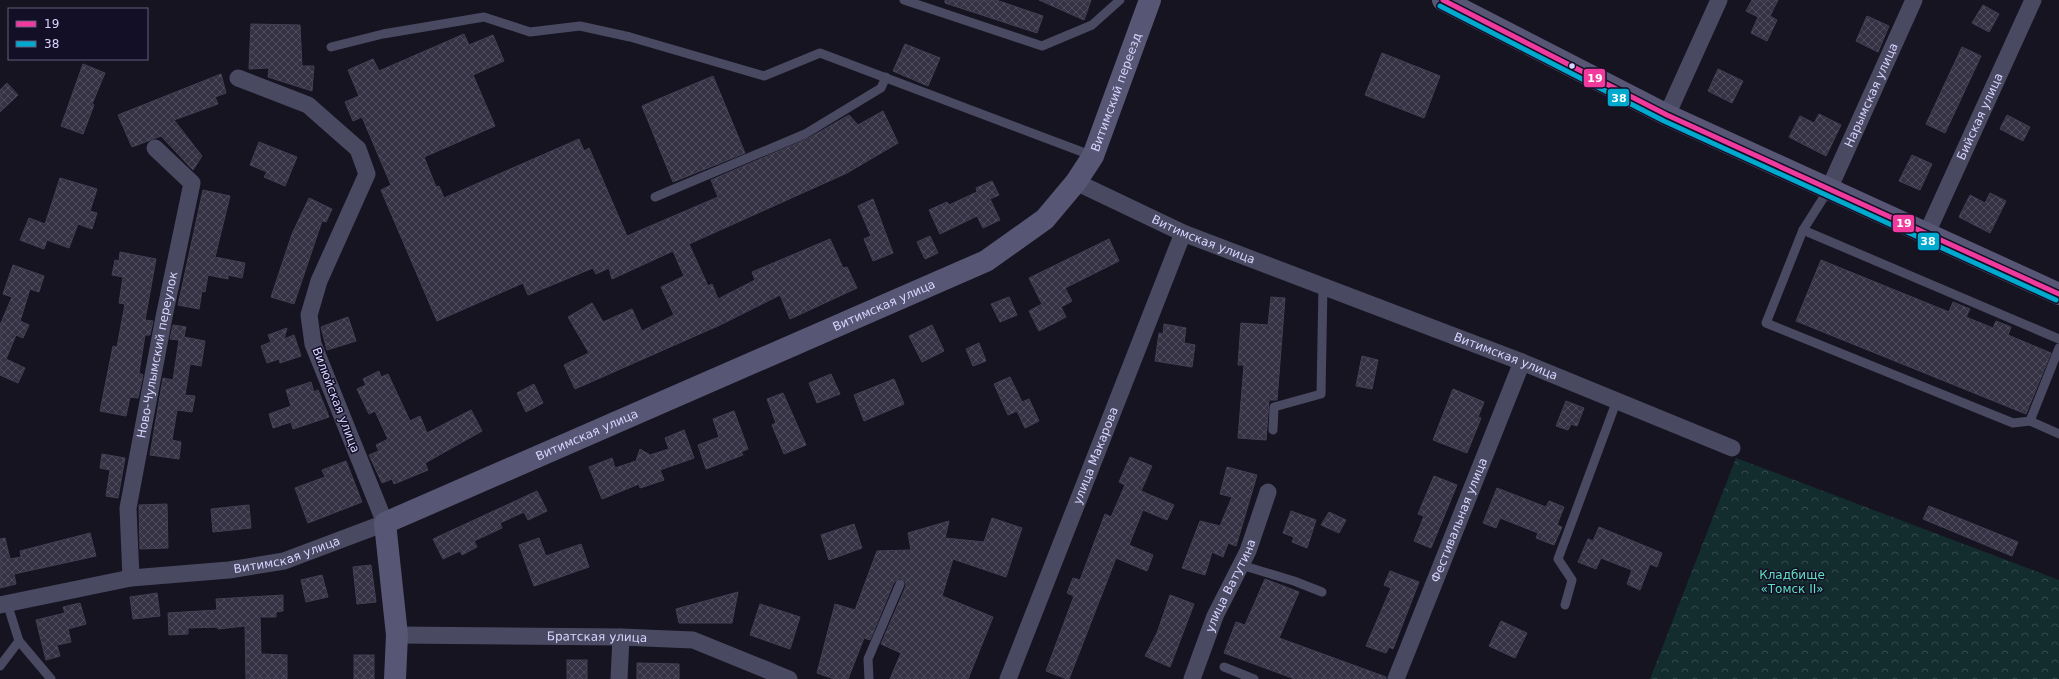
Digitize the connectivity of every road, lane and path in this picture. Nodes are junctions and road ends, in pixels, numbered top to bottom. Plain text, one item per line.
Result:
1 (904, 0) edge
2 (1120, 0) edge
3 (1150, 0) edge
4 (1443, 0) edge
5 (1719, 0) edge
6 (1914, 0) edge
7 (2033, 0) edge
8 (331, 47) dead end
9 (886, 77) junction
10 (238, 78) dead end
11 (1667, 115) junction
12 (155, 148) dead end
13 (1093, 156) junction
14 (1076, 182) junction
15 (1829, 189) junction
16 (655, 197) dead end
17 (1803, 230) junction
18 (1183, 233) junction
19 (1927, 233) junction
20 (1323, 286) junction
21 (2059, 294) edge
22 (2059, 339) edge
23 (2059, 348) edge
24 (1522, 362) junction
25 (1617, 400) junction
26 (2030, 421) junction
27 (1273, 430) dead end
28 (2059, 434) edge
29 (1732, 448) dead end
30 (1268, 492) dead end
31 (385, 523) junction
32 (1241, 565) junction
33 (131, 578) junction
34 (900, 584) dead end
35 (1322, 592) dead end
36 (4, 604) edge
37 (1565, 605) dead end
38 (397, 635) junction
39 (621, 637) junction
40 (19, 641) junction
41 (0, 666) edge
42 (1224, 668) dead end
43 (51, 679) edge
44 (395, 679) edge
45 (619, 679) edge
46 (789, 679) edge
47 (869, 679) edge
48 (1008, 679) edge
49 (1192, 679) edge
50 (1254, 679) edge
51 (1396, 679) edge

1 - 2 lane
3 - 13 street, Витимский переезд
4 - 11 street
5 - 11 street
6 - 15 street, Нарымская улица
7 - 19 street, Бийская улица
8 - 9 lane
9 - 13 lane
9 - 16 lane
10 - 31 street, Вилюйская улица
11 - 15 street
12 - 33 street, Ново-Чулымский переулок
13 - 14 street, Витимский переезд
14 - 18 street, Витимская улица
14 - 31 street, Витимская улица
15 - 17 lane
15 - 19 street
17 - 22 lane
17 - 26 lane
18 - 20 street, Витимская улица
18 - 48 street, улица Макарова
19 - 21 street
20 - 24 street, Витимская улица
20 - 27 lane
23 - 26 lane
24 - 25 street, Витимская улица
24 - 51 street, Фестивальная улица
25 - 29 street, Витимская улица
25 - 37 lane
26 - 28 lane
30 - 32 street, улица Ватутина
31 - 33 street, Витимская улица
31 - 38 street, Вилюйская улица
32 - 35 lane
32 - 49 street, улица Ватутина
33 - 36 street, Витимская улица
34 - 47 lane
36 - 40 lane
38 - 39 street, Братская улица
38 - 44 street, Вилюйская улица
39 - 45 street
39 - 46 street, Братская улица
40 - 41 lane
40 - 43 lane
42 - 50 lane

